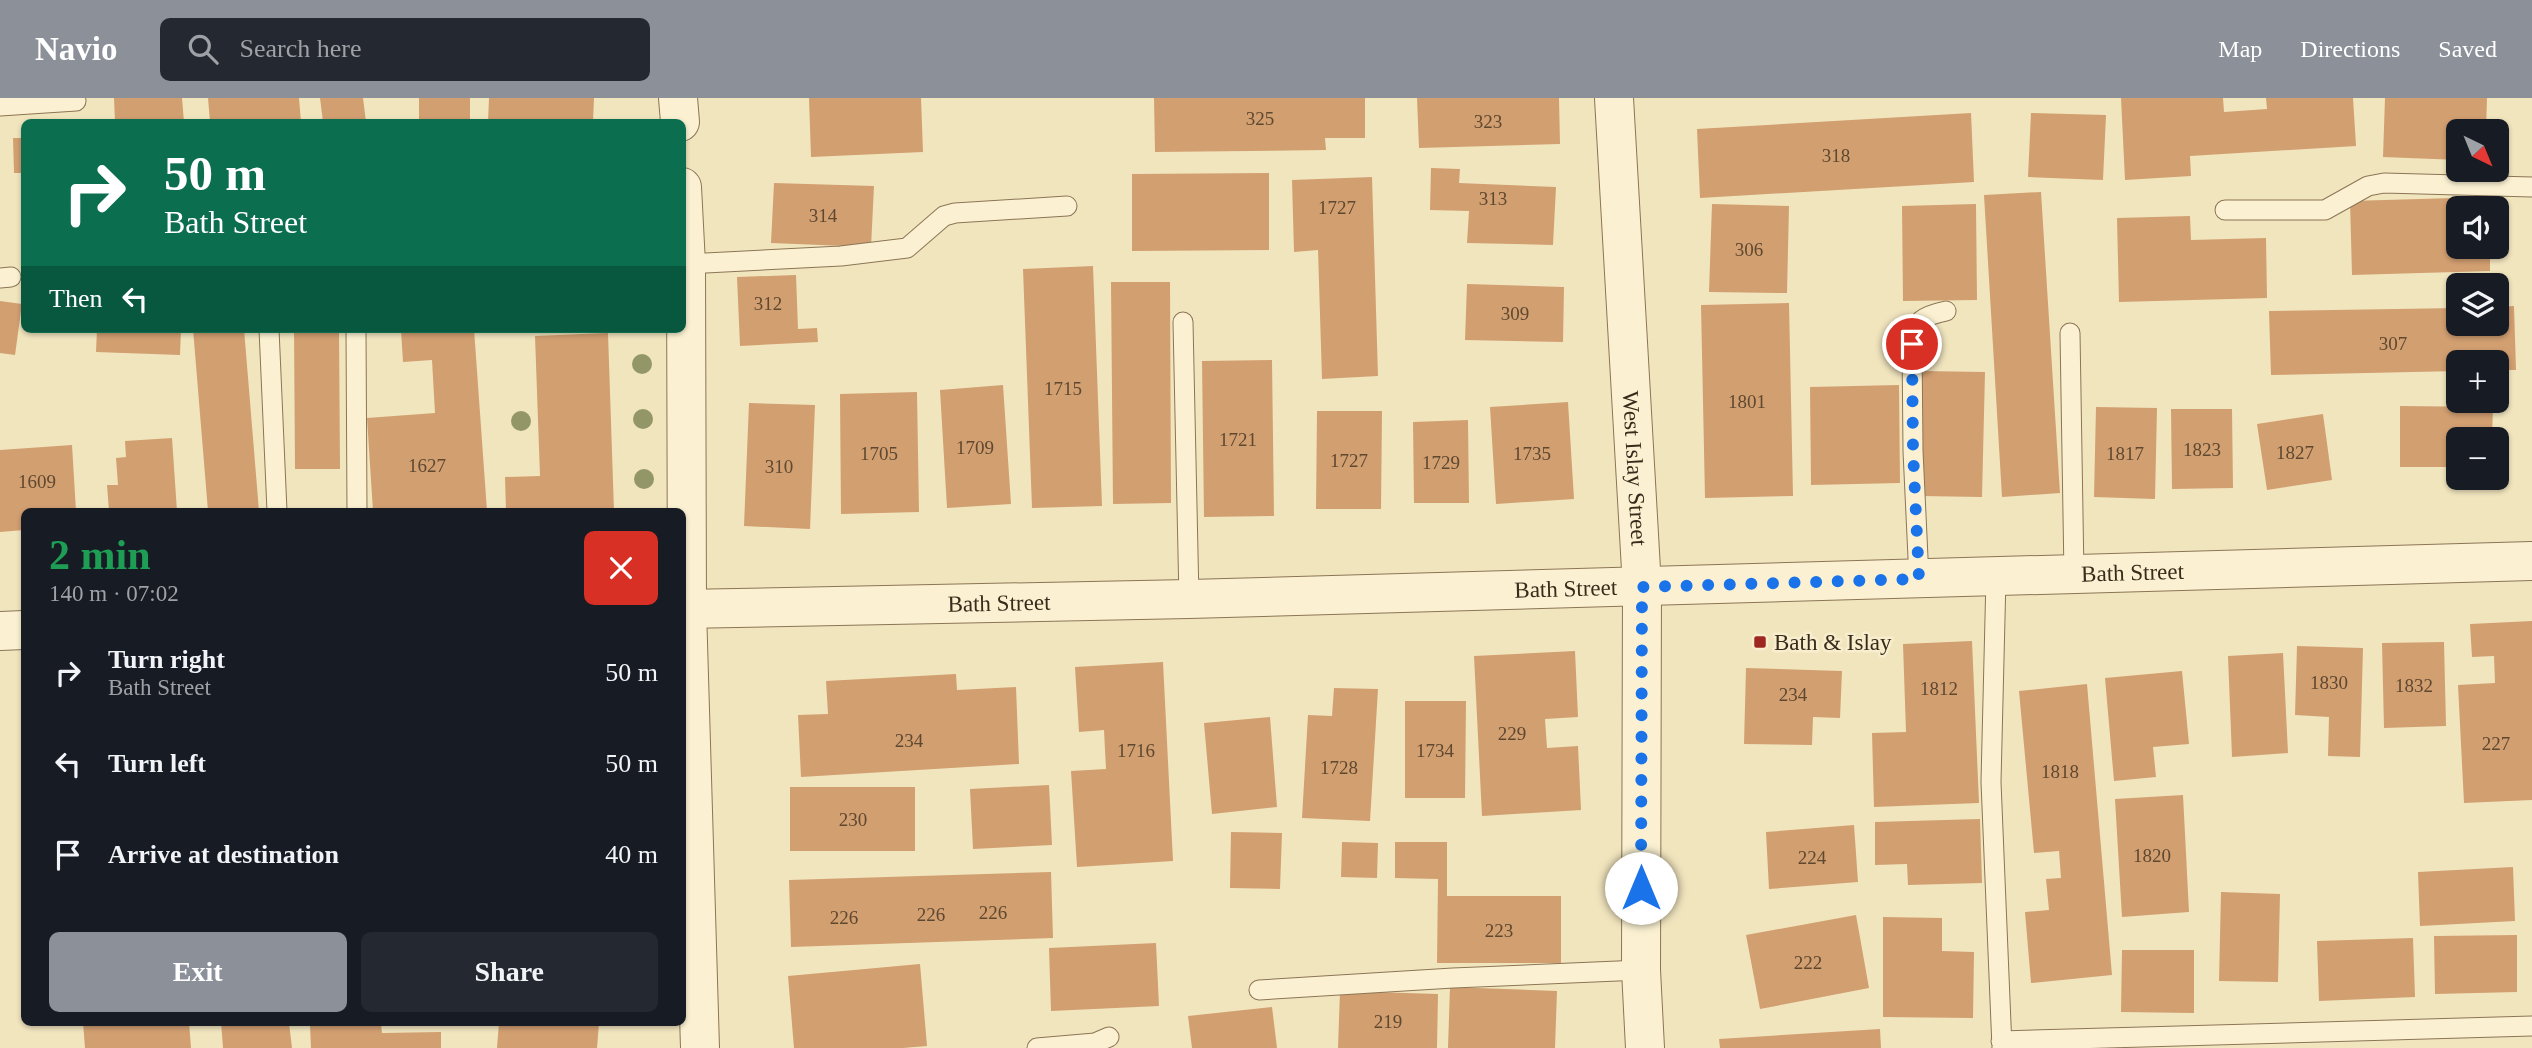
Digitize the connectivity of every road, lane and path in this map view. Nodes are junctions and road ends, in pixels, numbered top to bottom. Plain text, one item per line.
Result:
1 (678, 98) edge
2 (1614, 98) edge
3 (76, 101) dead end
4 (0, 106) edge
5 (680, 119) edge
6 (2532, 187) edge
7 (1067, 206) dead end
8 (2225, 210) dead end
9 (686, 264) edge
10 (1946, 311) dead end
11 (1183, 321) dead end
12 (269, 333) edge
13 (356, 333) edge
14 (686, 333) edge
15 (2070, 333) dead end
16 (277, 508) edge
17 (357, 508) edge
18 (685, 508) edge
19 (2532, 561) edge
20 (2074, 575) junction
21 (1996, 577) junction
22 (1919, 579) junction
23 (1642, 587) junction
24 (1189, 599) junction
25 (686, 609) edge
26 (21, 630) edge
27 (0, 631) edge
28 (686, 638) edge
29 (1641, 970) junction
30 (1259, 990) dead end
31 (2532, 1026) edge
32 (1109, 1037) dead end
33 (2002, 1045) edge
34 (700, 1048) edge
35 (1037, 1048) edge
36 (1645, 1048) edge

1 - 5 street
2 - 23 street, West Islay Street
3 - 4 lane
6 - 8 lane
7 - 9 lane
10 - 22 lane
11 - 24 lane
12 - 16 lane
13 - 17 lane
14 - 18 street
15 - 20 lane
19 - 20 street, Bath Street
20 - 21 street, Bath Street
21 - 22 street, Bath Street
21 - 33 lane
22 - 23 street, Bath Street
23 - 24 street, Bath Street
23 - 29 street, West Islay Street
24 - 25 street, Bath Street
26 - 27 street
28 - 34 street
29 - 30 lane
29 - 36 street, West Islay Street
31 - 33 lane
32 - 35 lane

